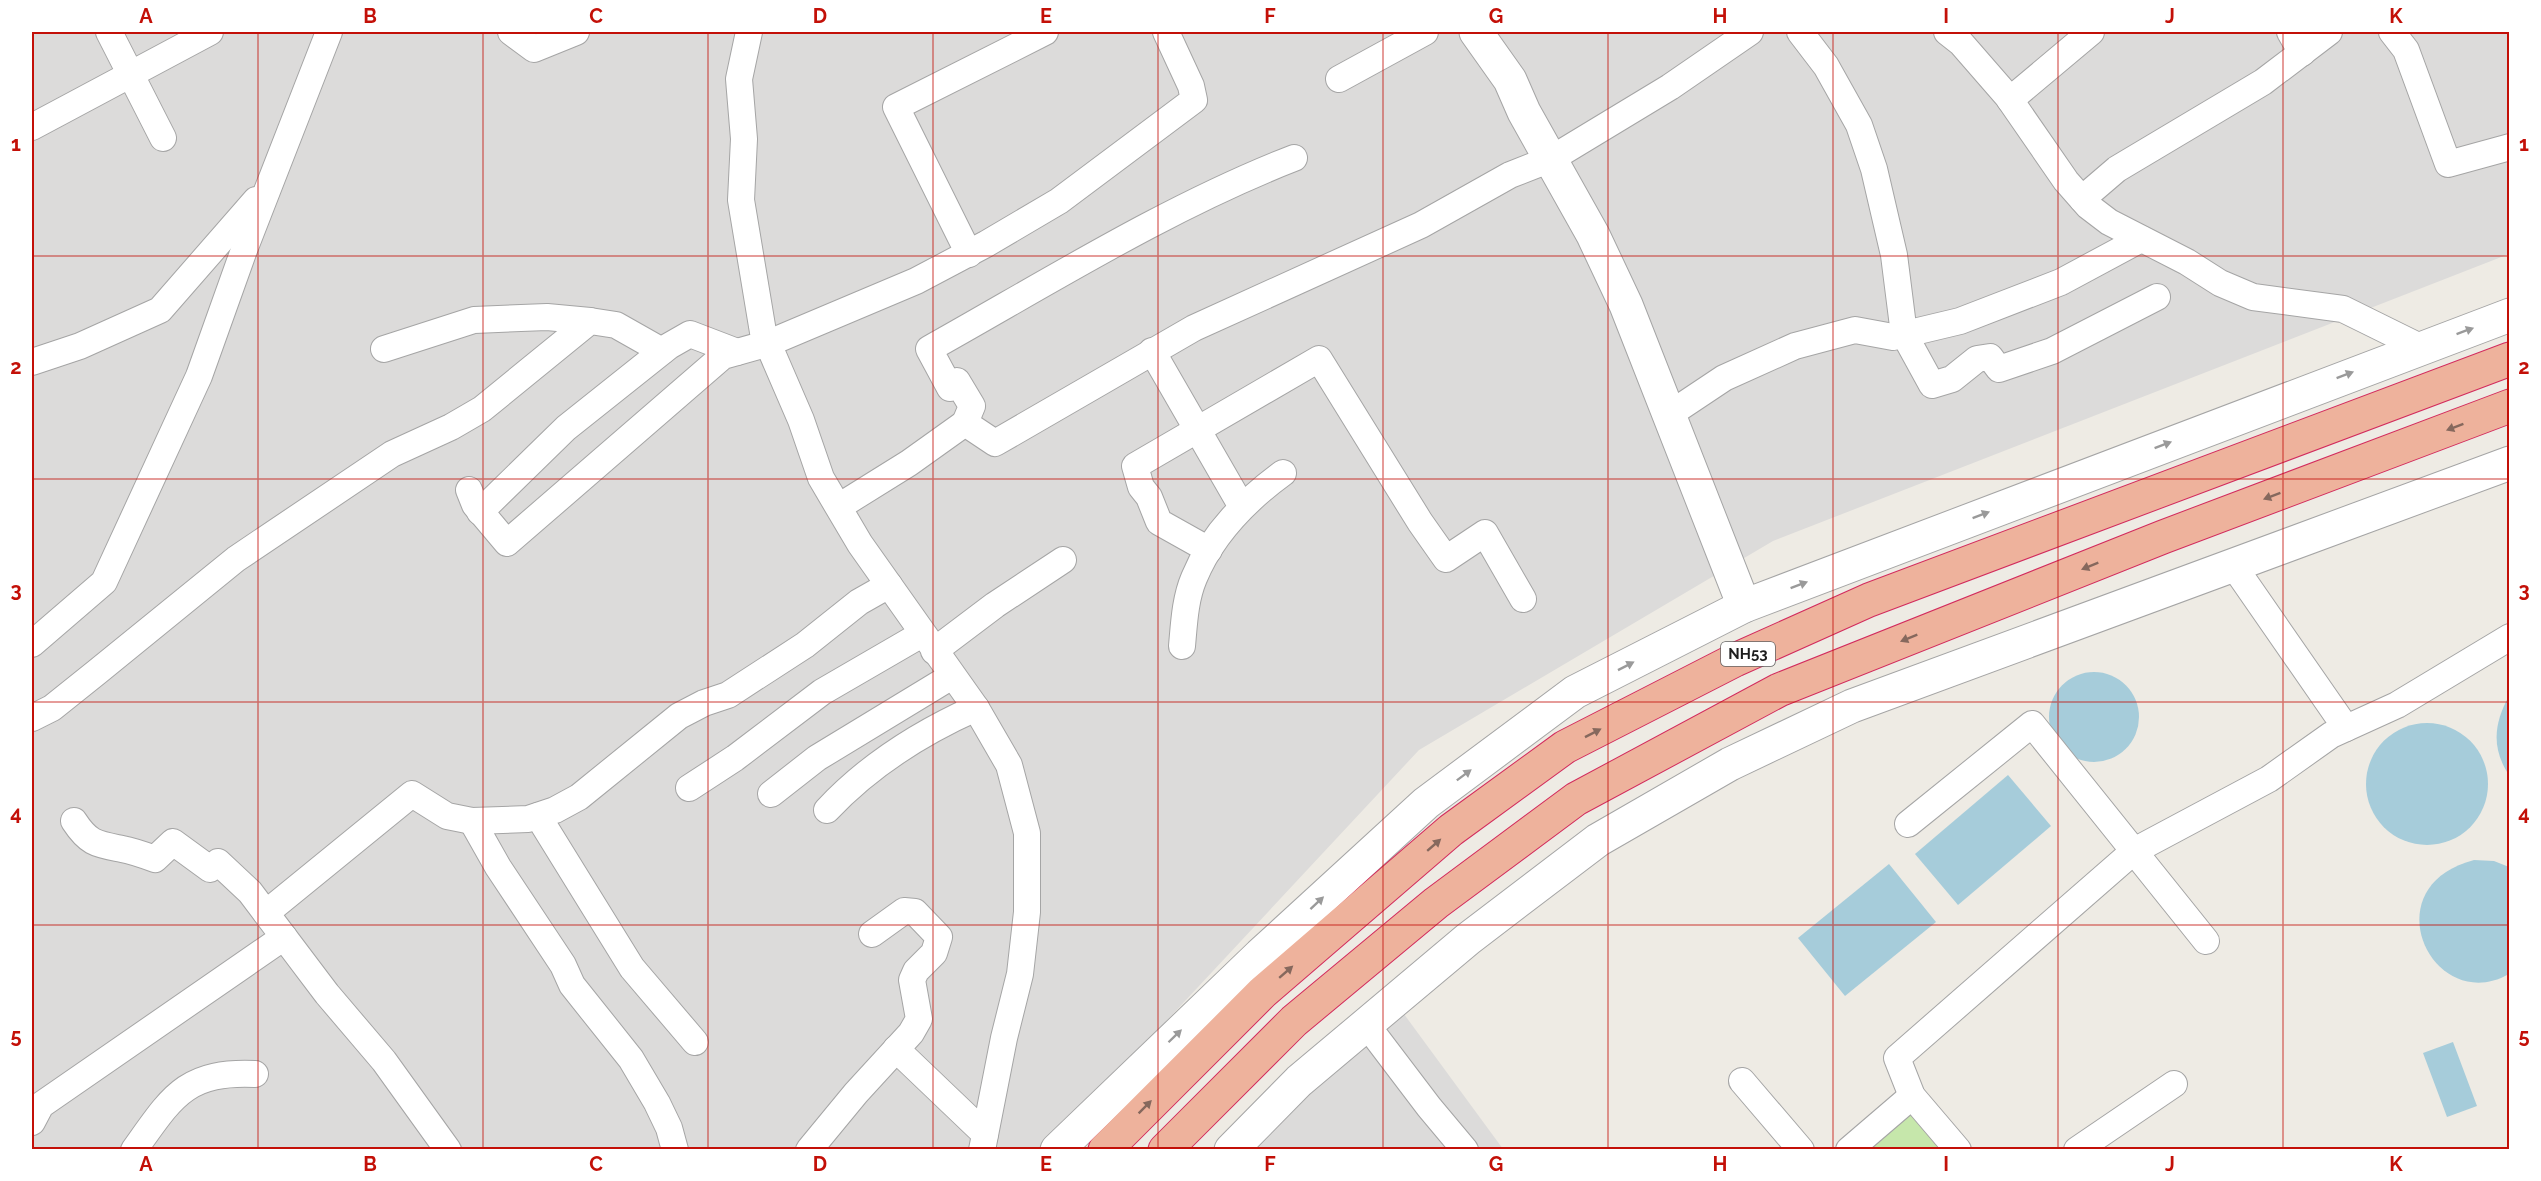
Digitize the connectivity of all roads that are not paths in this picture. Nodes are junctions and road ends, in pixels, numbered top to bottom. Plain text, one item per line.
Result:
1 (109, 32) edge
2 (210, 32) edge
3 (329, 32) edge
4 (511, 32) edge
5 (576, 32) edge
6 (749, 32) edge
7 (1045, 32) edge
8 (1425, 32) edge
9 (1476, 32) edge
10 (1750, 32) edge
11 (1800, 32) edge
12 (1947, 32) edge
13 (2091, 32) edge
14 (2329, 32) edge
15 (2392, 32) edge
16 (1170, 33) edge
17 (2296, 42) edge
18 (130, 74) junction
19 (1339, 79) dead end
20 (2010, 100) junction
21 (32, 127) edge
22 (163, 138) dead end
23 (2510, 147) edge
24 (1294, 158) dead end
25 (1551, 159) junction
26 (272, 177) junction
27 (2082, 199) junction
28 (2141, 239) junction
29 (969, 254) junction
30 (2157, 297) dead end
31 (2510, 315) edge
32 (590, 321) junction
33 (1904, 334) junction
34 (769, 344) junction
35 (2420, 347) junction
36 (384, 349) dead end
37 (662, 351) junction
38 (1152, 351) junction
39 (737, 352) junction
40 (2510, 359) edge
41 (32, 362) edge
42 (2510, 406) edge
43 (1670, 414) junction
44 (965, 423) junction
45 (1198, 430) junction
46 (2510, 463) edge
47 (1283, 473) dead end
48 (840, 506) junction
49 (1242, 507) junction
50 (1209, 550) junction
51 (1063, 560) dead end
52 (2233, 565) junction
53 (889, 585) junction
54 (1523, 598) dead end
55 (1744, 606) junction
56 (2510, 637) edge
57 (928, 642) junction
58 (32, 644) edge
59 (1182, 646) dead end
60 (952, 676) junction
61 (976, 708) junction
62 (32, 718) edge
63 (2346, 728) junction
64 (689, 788) dead end
65 (771, 794) dead end
66 (827, 810) dead end
67 (538, 816) junction
68 (74, 821) dead end
69 (472, 821) junction
70 (1908, 824) dead end
71 (2134, 851) junction
72 (267, 914) junction
73 (872, 934) dead end
74 (284, 937) junction
75 (2206, 941) dead end
76 (1366, 1024) junction
77 (695, 1042) dead end
78 (896, 1049) junction
79 (255, 1074) dead end
80 (1742, 1082) dead end
81 (2175, 1084) dead end
82 (1912, 1096) junction
83 (32, 1122) edge
84 (983, 1142) edge
85 (134, 1149) edge
86 (448, 1149) edge
87 (675, 1149) edge
88 (809, 1149) edge
89 (1057, 1149) edge
90 (1105, 1149) edge
91 (1165, 1149) edge
92 (1231, 1149) edge
93 (1465, 1149) edge
94 (1801, 1149) edge
95 (1849, 1149) edge
96 (1958, 1149) edge
97 (2077, 1149) edge

1 - 18 street
2 - 18 street
3 - 26 street
4 - 5 street
6 - 34 street
7 - 29 street
8 - 19 street
9 - 25 street
10 - 25 street
11 - 33 street
12 - 20 street
13 - 20 street
14 - 17 street
15 - 23 street
16 - 29 street
17 - 27 street
18 - 21 street
18 - 22 street
20 - 27 street
24 - 44 street
25 - 38 street
25 - 43 street
26 - 41 street
26 - 58 street
27 - 28 street
28 - 33 street
28 - 35 street
29 - 34 street
30 - 33 street
35 -> 31 street
32 - 36 street
32 - 37 street
32 - 62 street
33 - 43 street
34 - 39 street
34 - 48 street
55 -> 35 street
37 - 39 street
37 - 39 street
38 - 44 street
38 - 45 street
90 -> 40 highway, NH53
42 -> 91 highway, NH53
43 - 55 street
44 - 48 street
45 - 49 street
45 - 50 street
45 - 54 street
46 - 52 street
47 - 49 street
48 - 53 street
49 - 50 street
50 - 59 street
51 - 57 street
52 - 63 street
52 - 76 street
53 - 57 street
53 - 67 street
89 -> 55 street
56 - 63 street
57 - 60 street
57 - 64 street
60 - 61 street
60 - 65 street
61 - 66 street
61 - 84 street
63 - 71 street
67 - 69 street
67 - 77 street
68 - 72 street
69 - 72 street
69 - 87 street
70 - 71 street
71 - 75 street
71 - 82 street
72 - 74 street
73 - 78 street
74 - 83 street
74 - 86 street
76 - 92 street
76 - 93 street
78 - 84 street
78 - 88 street
79 - 85 street
80 - 94 street
81 - 97 street
82 - 95 street
82 - 96 street

